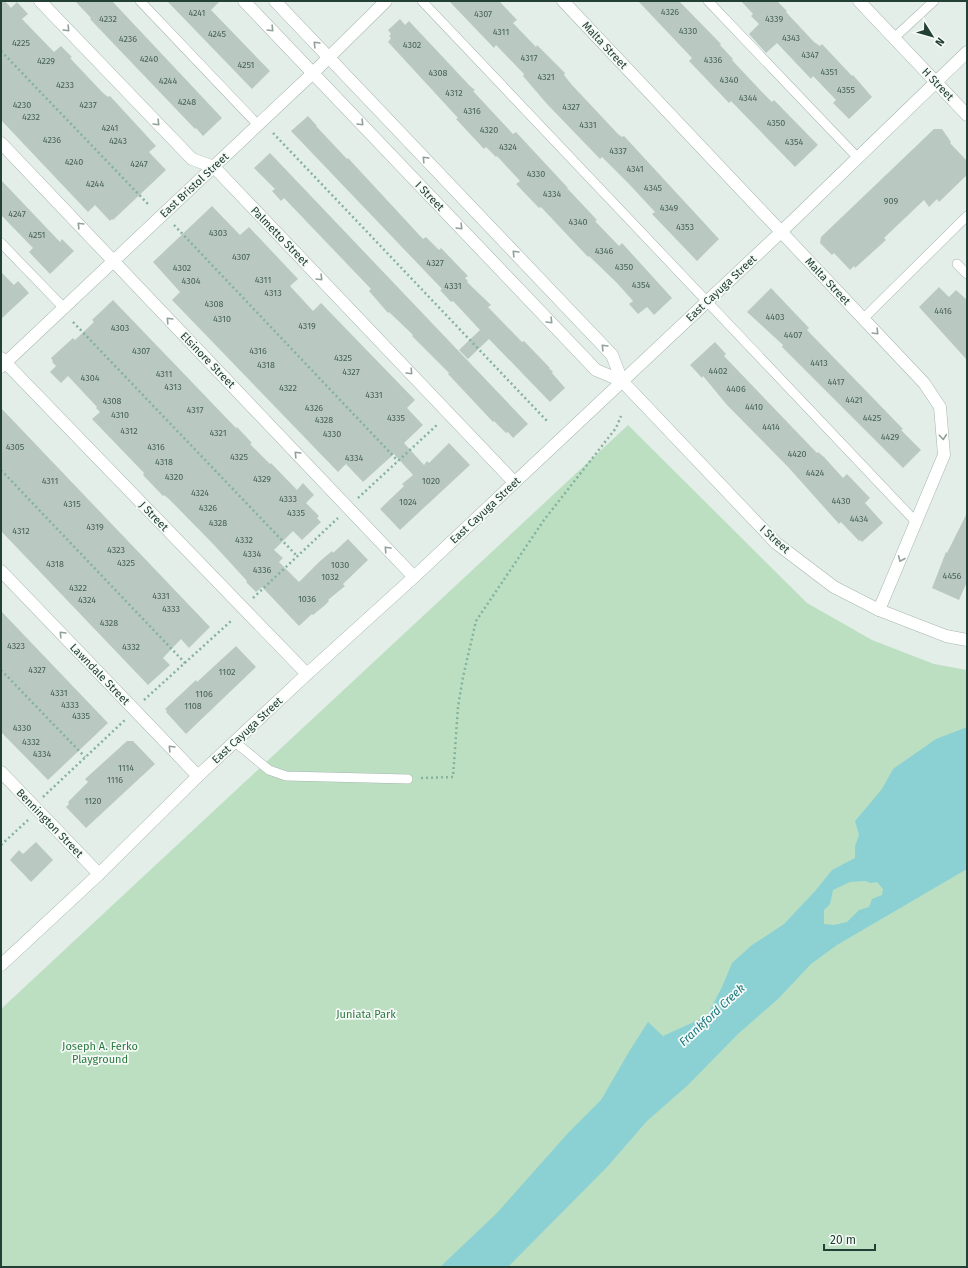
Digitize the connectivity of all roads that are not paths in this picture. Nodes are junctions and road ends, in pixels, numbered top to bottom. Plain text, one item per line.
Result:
1 (40, 1) edge
2 (140, 1) edge
3 (244, 1) edge
4 (275, 1) edge
5 (386, 1) edge
6 (422, 1) edge
7 (563, 1) edge
8 (708, 1) edge
9 (859, 1) edge
10 (934, 1) edge
11 (894, 38) junction
12 (967, 52) edge
13 (329, 57) junction
14 (313, 73) junction
15 (936, 82) junction
16 (967, 115) edge
17 (258, 125) junction
18 (1, 143) edge
19 (858, 158) junction
20 (214, 167) junction
21 (967, 216) edge
22 (781, 232) junction
23 (1, 243) edge
24 (113, 260) junction
25 (957, 264) dead end
26 (967, 274) edge
27 (707, 301) junction
28 (64, 308) junction
29 (863, 319) junction
30 (2, 362) edge
31 (622, 381) junction
32 (514, 482) junction
33 (917, 523) junction
34 (1, 571) edge
35 (414, 577) junction
36 (879, 610) junction
37 (967, 640) edge
38 (307, 674) junction
39 (235, 742) junction
40 (1, 772) edge
41 (198, 776) junction
42 (408, 779) road end
43 (98, 874) junction
44 (1, 965) edge

1 -> 20 street, Palmetto Street
2 - 17 lane
3 -> 14 street, I Street
13 -> 4 street, I Street
5 - 13 street, East Bristol Street
6 - 27 lane
7 - 22 street, Malta Street
8 - 19 lane
9 - 11 street, H Street
10 - 11 lane
11 - 15 street, H Street
12 - 15 street, East Cayuga Street
13 - 14 street, East Bristol Street
31 -> 13 street, I Street
14 - 17 street, East Bristol Street
14 -> 31 street, I Street
15 - 16 street, H Street
15 - 19 street, East Cayuga Street
17 - 20 street, East Bristol Street
24 -> 18 street, Elsinore Street
19 - 22 street, East Cayuga Street
20 - 24 street, East Bristol Street
20 -> 32 street, Palmetto Street
21 - 29 lane
22 - 27 street, East Cayuga Street
22 - 29 street, Malta Street
23 - 28 lane
24 - 28 street, East Bristol Street
35 -> 24 street, Elsinore Street
25 - 26 lane
27 - 31 street, East Cayuga Street
27 - 33 lane
28 - 30 street, East Bristol Street
29 -> 33 street, Malta Street
30 - 38 street, J Street
31 - 32 street, East Cayuga Street
31 - 36 street, I Street
32 - 35 street, East Cayuga Street
33 -> 36 street, Malta Street
41 -> 34 street, Lawndale Street
35 - 38 street, East Cayuga Street
36 - 37 street, I Street
38 - 39 street, East Cayuga Street
39 - 41 street, East Cayuga Street
39 - 42 lane
40 - 43 street, Bennington Street
41 - 43 street, East Cayuga Street
43 - 44 street, East Cayuga Street

